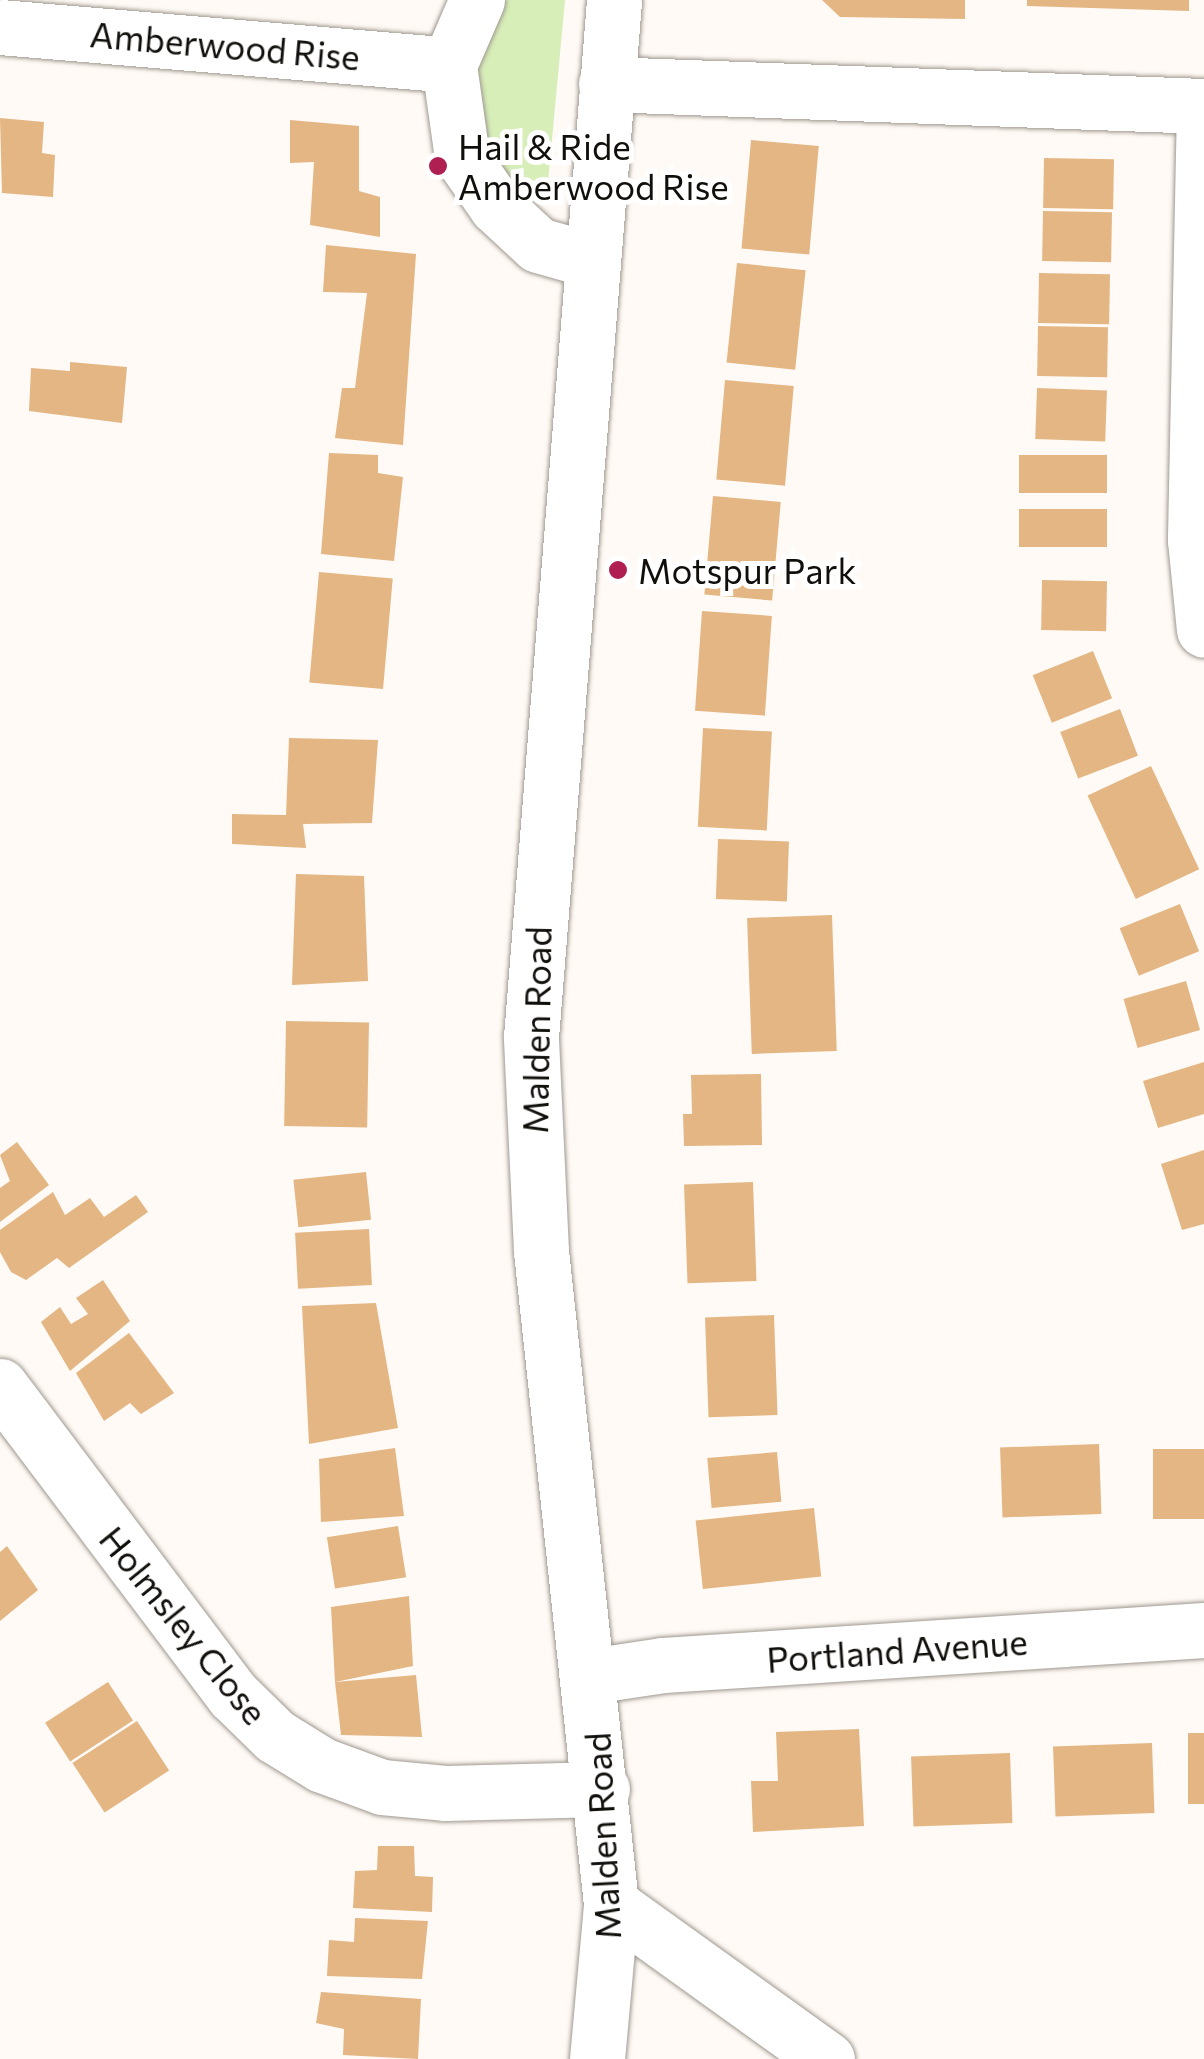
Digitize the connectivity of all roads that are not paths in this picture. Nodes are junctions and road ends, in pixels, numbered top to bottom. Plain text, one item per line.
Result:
1 (477, 0) edge
2 (614, 0) edge
3 (0, 27) edge
4 (450, 65) junction
5 (606, 84) junction
6 (1204, 106) edge
7 (591, 260) junction
8 (1204, 630) edge
9 (0, 1386) edge
10 (1204, 1630) edge
11 (590, 1676) junction
12 (602, 1789) junction
13 (610, 1904) junction
14 (598, 2059) edge
15 (827, 2059) edge

1 - 4 street
2 - 5 street, Malden Road
3 - 4 street, Amberwood Rise
4 - 7 street
5 - 6 street
5 - 7 street, Malden Road
6 - 8 street
7 - 11 street, Malden Road
9 - 12 street, Holmsley Close
10 - 11 street, Portland Avenue
11 - 12 street, Malden Road
12 - 13 street, Malden Road
13 - 14 street, Malden Road
13 - 15 street

